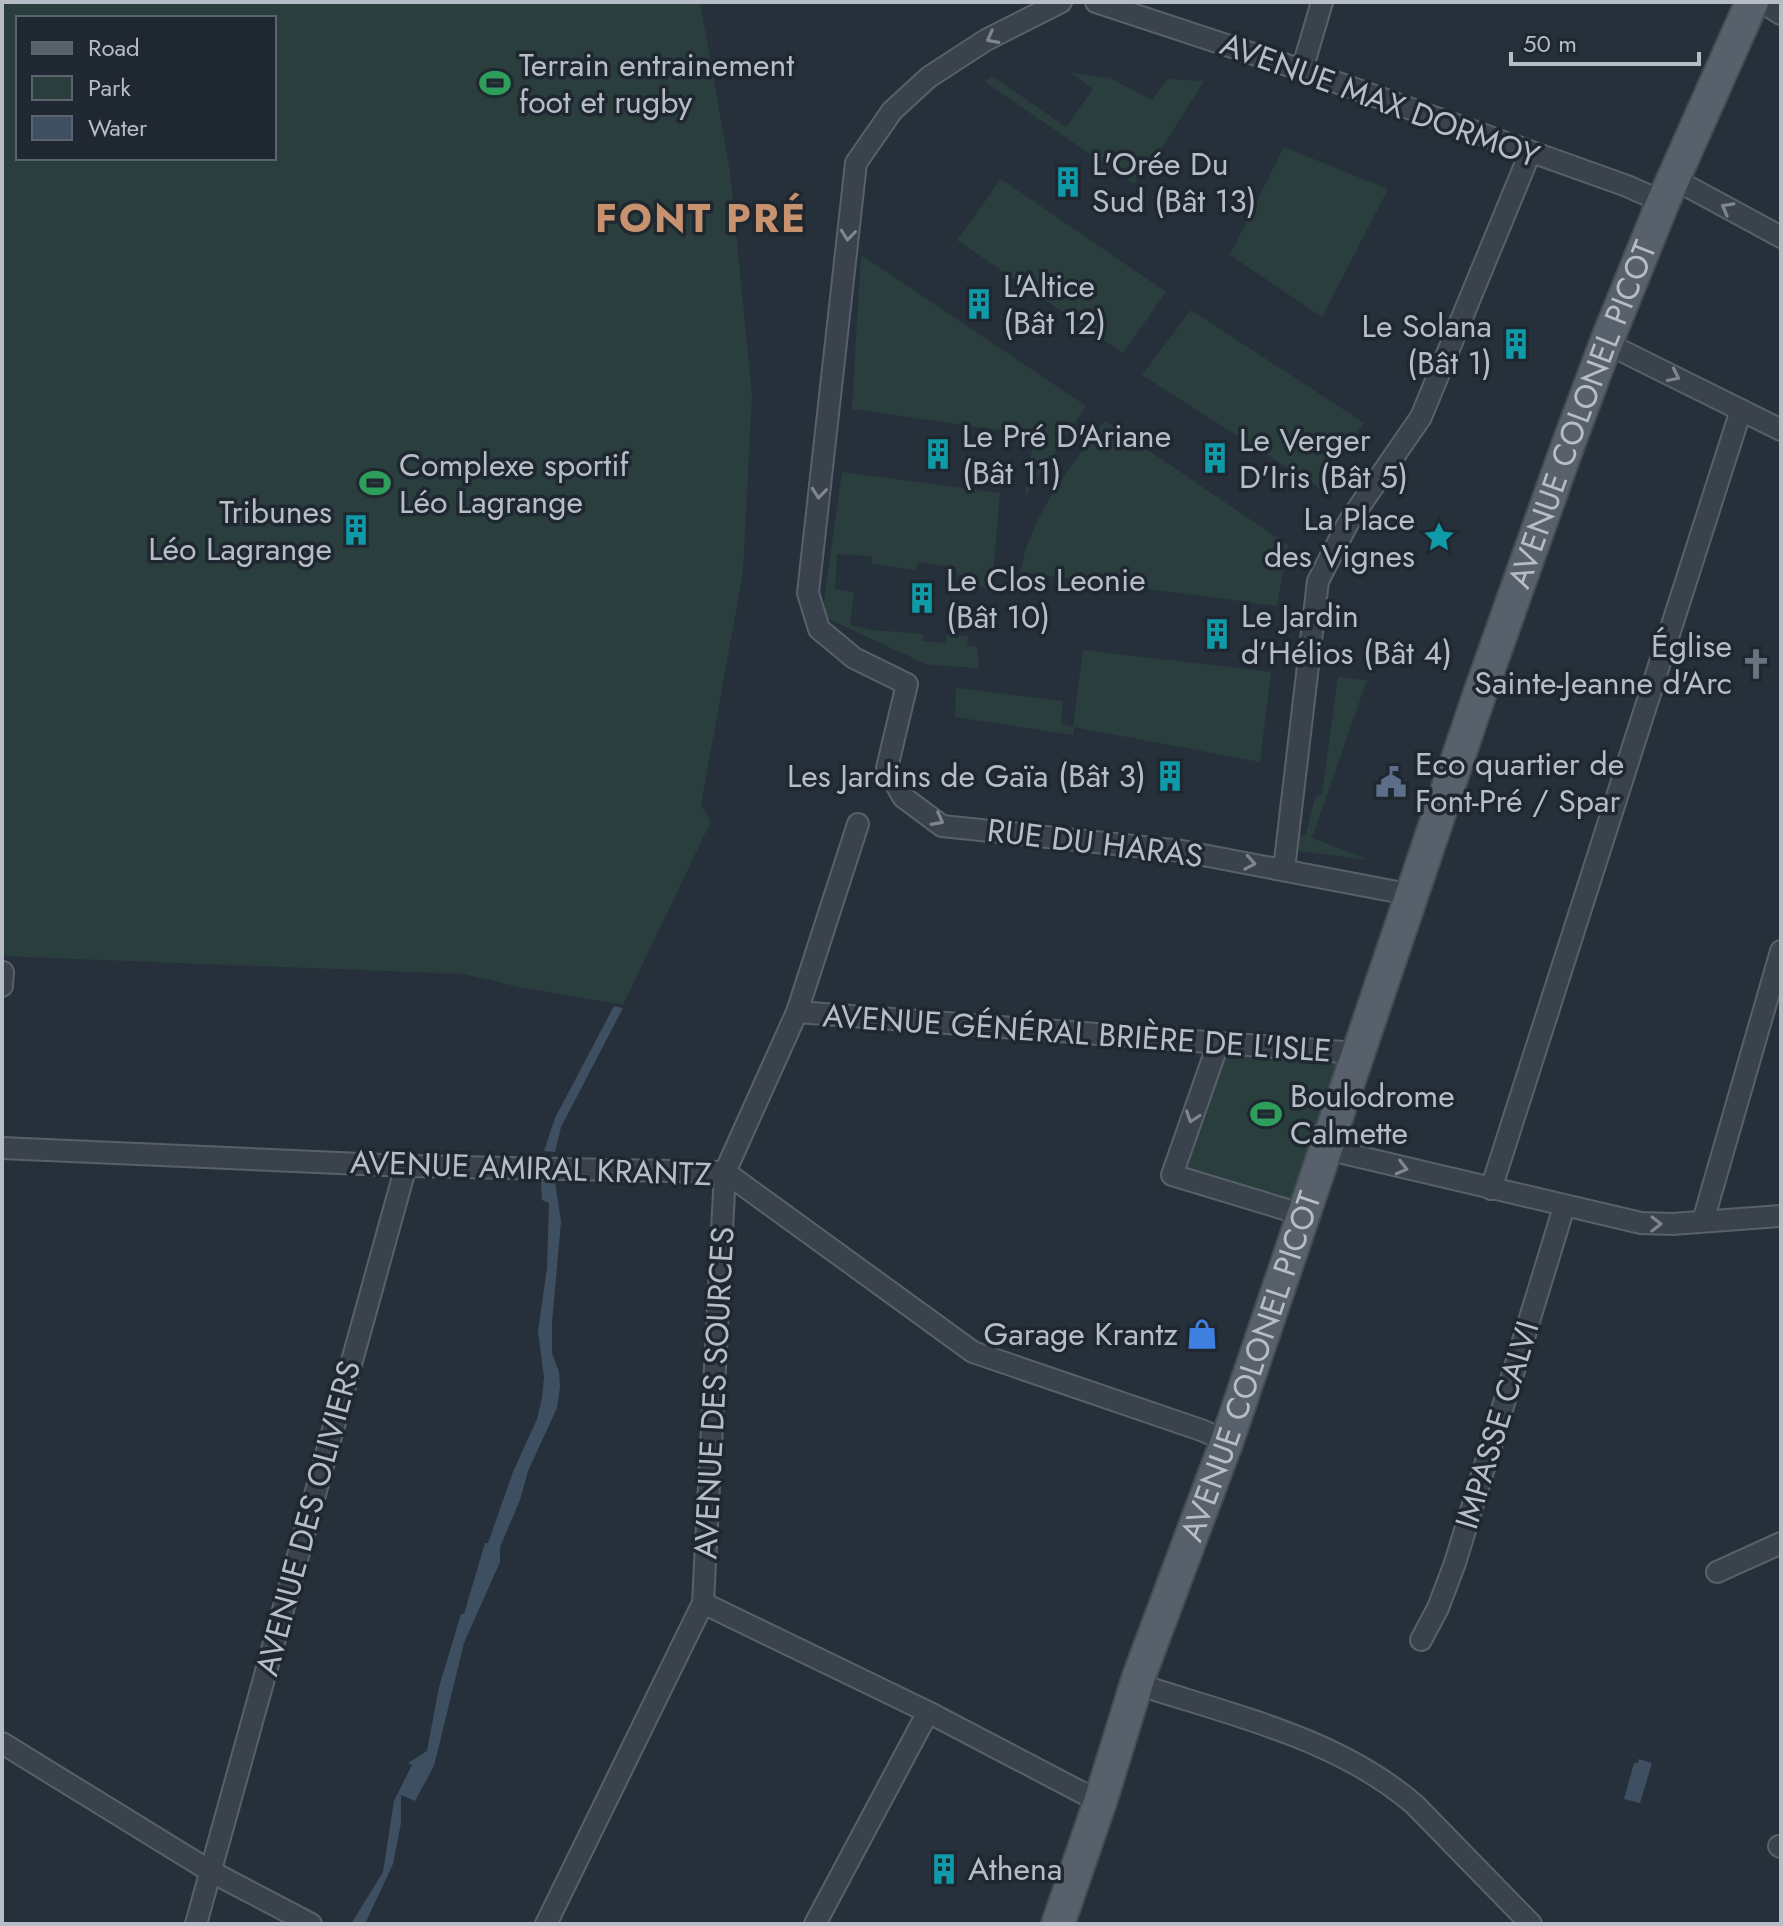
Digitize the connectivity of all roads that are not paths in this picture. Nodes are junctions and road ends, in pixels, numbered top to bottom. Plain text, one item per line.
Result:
1 (1061, 2) edge
2 (1096, 2) edge
3 (1322, 2) edge
4 (1752, 2) edge
5 (1762, 2) edge
6 (1781, 14) edge
7 (1302, 70) junction
8 (1530, 153) junction
9 (1668, 190) junction
10 (1781, 237) edge
11 (1606, 343) junction
12 (1741, 410) junction
13 (1781, 430) edge
14 (858, 824) dead end
15 (1284, 869) junction
16 (1413, 895) junction
17 (1781, 951) edge
18 (3, 972) edge
19 (2, 986) edge
20 (797, 1012) junction
21 (1218, 1044) junction
22 (1357, 1053) junction
23 (2, 1148) edge
24 (1326, 1149) junction
25 (406, 1166) junction
26 (725, 1172) junction
27 (1491, 1189) junction
28 (1564, 1207) junction
29 (1304, 1215) junction
30 (1781, 1216) edge
31 (1703, 1221) junction
32 (1227, 1441) junction
33 (1781, 1543) edge
34 (1717, 1572) dead end
35 (703, 1603) junction
36 (1421, 1640) dead end
37 (1137, 1684) junction
38 (928, 1712) junction
39 (2, 1743) edge
40 (1100, 1802) junction
41 (210, 1871) junction
42 (196, 1924) edge
43 (311, 1924) edge
44 (546, 1924) edge
45 (815, 1924) edge
46 (1058, 1924) edge
47 (1531, 1924) edge

1 -> 15 street, RUE DU HARAS
2 - 7 street, AVENUE MAX DORMOY
3 - 7 street
4 - 9 main road, AVENUE COLONEL PICOT
5 - 6 street
7 - 8 street, AVENUE MAX DORMOY
8 - 9 street, AVENUE MAX DORMOY
8 - 15 street
10 -> 9 street, AVENUE MAX DORMOY
9 - 11 main road, AVENUE COLONEL PICOT
11 -> 12 street
11 - 16 main road, AVENUE COLONEL PICOT
12 - 13 street
12 - 27 street
14 - 20 street, AVENUE DES SOURCES
15 - 16 street, RUE DU HARAS
16 - 22 main road, AVENUE COLONEL PICOT
17 - 31 street
18 - 19 street
20 - 21 street, AVENUE GÉNÉRAL BRIÈRE DE L'ISLE
20 - 26 street, AVENUE DES SOURCES
21 - 22 street, AVENUE GÉNÉRAL BRIÈRE DE L'ISLE
21 -> 29 street
22 - 24 main road, AVENUE COLONEL PICOT
23 - 25 street, AVENUE AMIRAL KRANTZ
24 -> 27 street
24 - 29 main road, AVENUE COLONEL PICOT
25 - 26 street, AVENUE AMIRAL KRANTZ
25 - 41 street, AVENUE DES OLIVIERS
26 - 32 street, AVENUE AMIRAL KRANTZ
26 - 35 street, AVENUE DES SOURCES
27 - 28 street
28 -> 31 street
28 - 36 street, IMPASSE CALVI
29 - 32 main road, AVENUE COLONEL PICOT
30 - 31 street
32 - 37 main road, AVENUE COLONEL PICOT
33 - 34 street
35 - 38 street
35 - 44 street
37 - 40 main road, AVENUE COLONEL PICOT
37 - 47 street
38 - 40 street
38 - 45 street
39 - 41 street
40 - 46 main road, AVENUE COLONEL PICOT
41 - 42 street, AVENUE DES OLIVIERS
41 - 43 street

